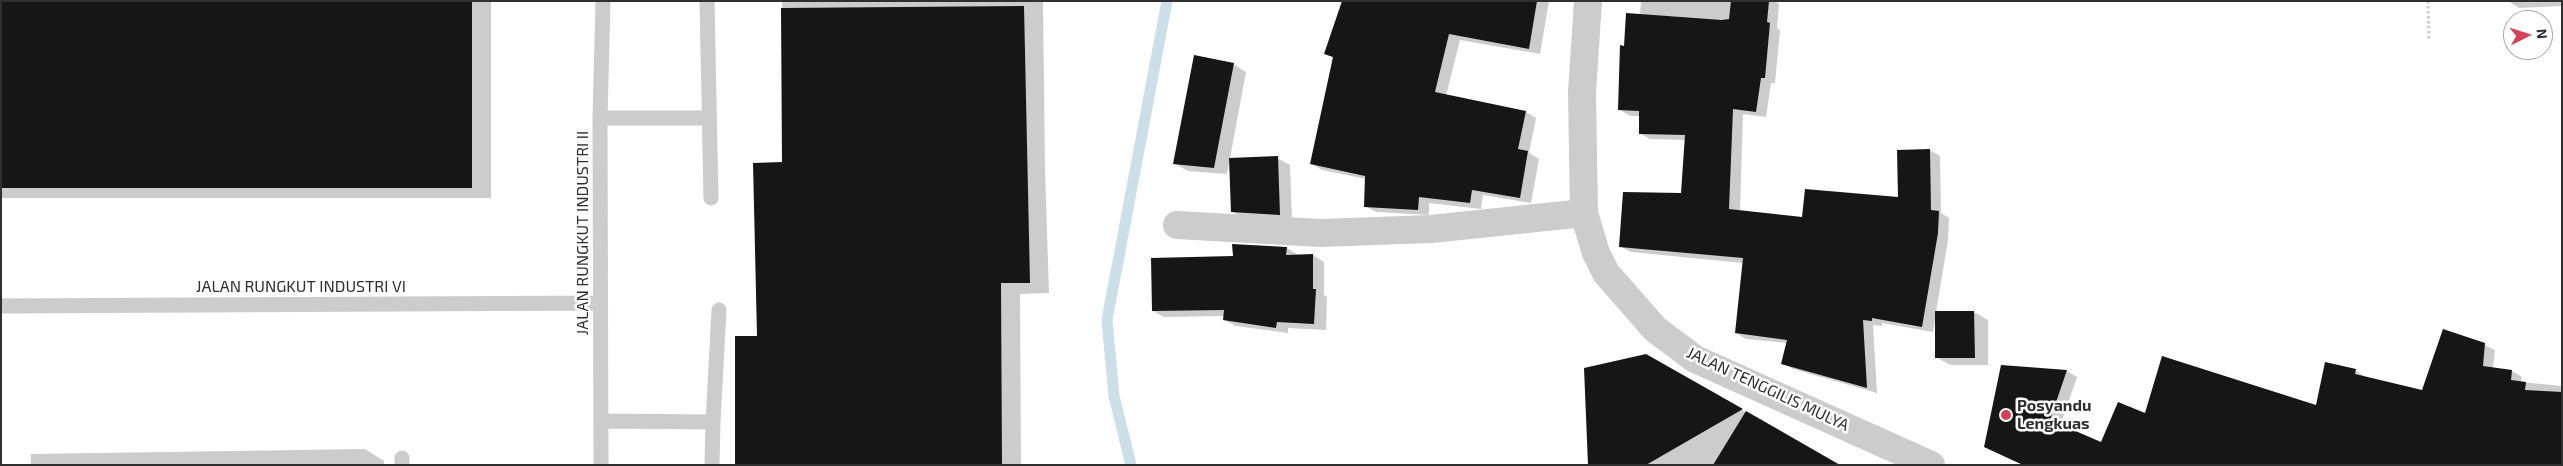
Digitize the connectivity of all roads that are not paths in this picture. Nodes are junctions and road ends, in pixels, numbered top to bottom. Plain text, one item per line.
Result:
1 (603, 1) edge
2 (707, 1) edge
3 (1588, 1) edge
4 (600, 118) junction
5 (709, 118) junction
6 (711, 198) dead end
7 (1584, 213) junction
8 (1177, 225) dead end
9 (600, 303) junction
10 (1, 306) edge
11 (719, 310) dead end
12 (601, 421) junction
13 (712, 422) junction
14 (601, 465) edge
15 (712, 465) edge
16 (1931, 465) edge

1 - 4 lane, JALAN RUNGKUT INDUSTRI II
2 - 5 lane
3 - 7 street, JALAN TENGGILIS MULYA
4 - 5 lane
4 - 9 lane, JALAN RUNGKUT INDUSTRI II
5 - 6 lane
7 - 8 street
7 - 16 street, JALAN TENGGILIS MULYA
9 - 10 lane, JALAN RUNGKUT INDUSTRI VI
9 - 12 lane, JALAN RUNGKUT INDUSTRI II
11 - 13 lane
12 - 13 lane
12 - 14 lane, JALAN RUNGKUT INDUSTRI II
13 - 15 lane

